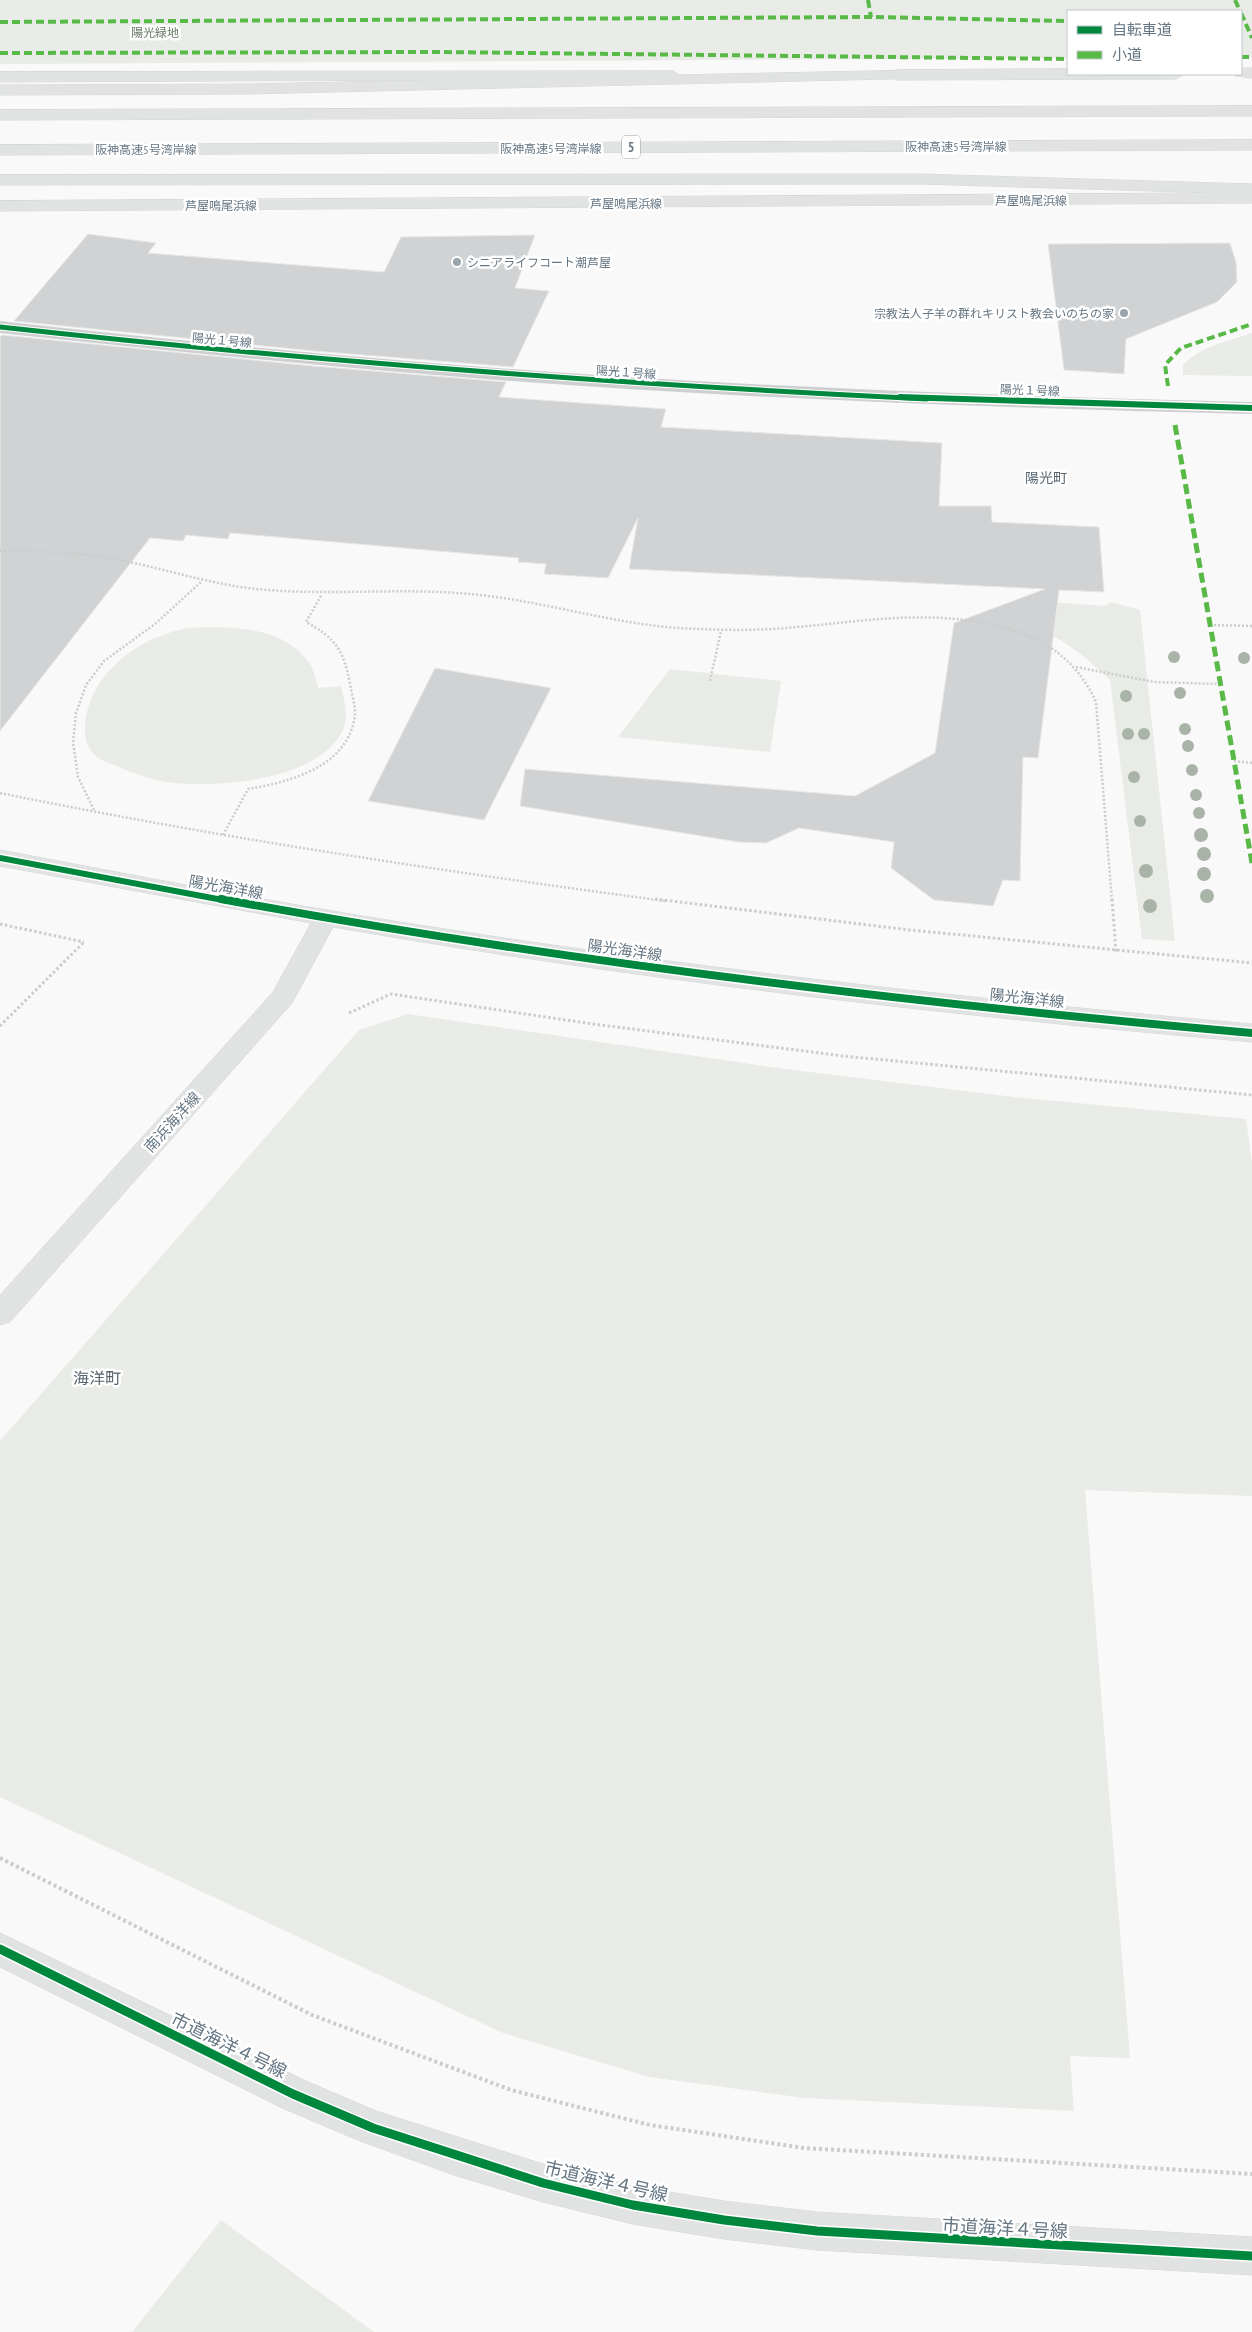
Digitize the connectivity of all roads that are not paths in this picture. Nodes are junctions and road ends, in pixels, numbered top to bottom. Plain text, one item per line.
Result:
1 (1067, 74) edge
2 (925, 75) junction
3 (0, 77) edge
4 (0, 90) edge
5 (1252, 111) edge
6 (0, 116) edge
7 (1252, 145) edge
8 (0, 150) edge
9 (7, 180) edge
10 (1252, 189) edge
11 (1252, 198) edge
12 (0, 206) edge
13 (0, 327) edge
14 (1252, 408) edge
15 (0, 858) edge
16 (326, 918) junction
17 (1252, 1033) edge
18 (0, 1314) edge
19 (0, 1949) edge
20 (1252, 2256) edge

1 - 2 main road
2 - 3 main road
2 - 4 main road
5 - 6 main road, 5
7 - 8 main road, 阪神高速5号湾岸線 / 5
9 - 10 main road, 5
11 - 12 main road, 芦屋鳴尾浜線
13 - 14 street, 陽光１号線
15 - 16 main road, 陽光海洋線
16 - 17 main road, 陽光海洋線
16 - 18 main road, 南浜海洋線
19 - 20 main road, 市道海洋４号線

